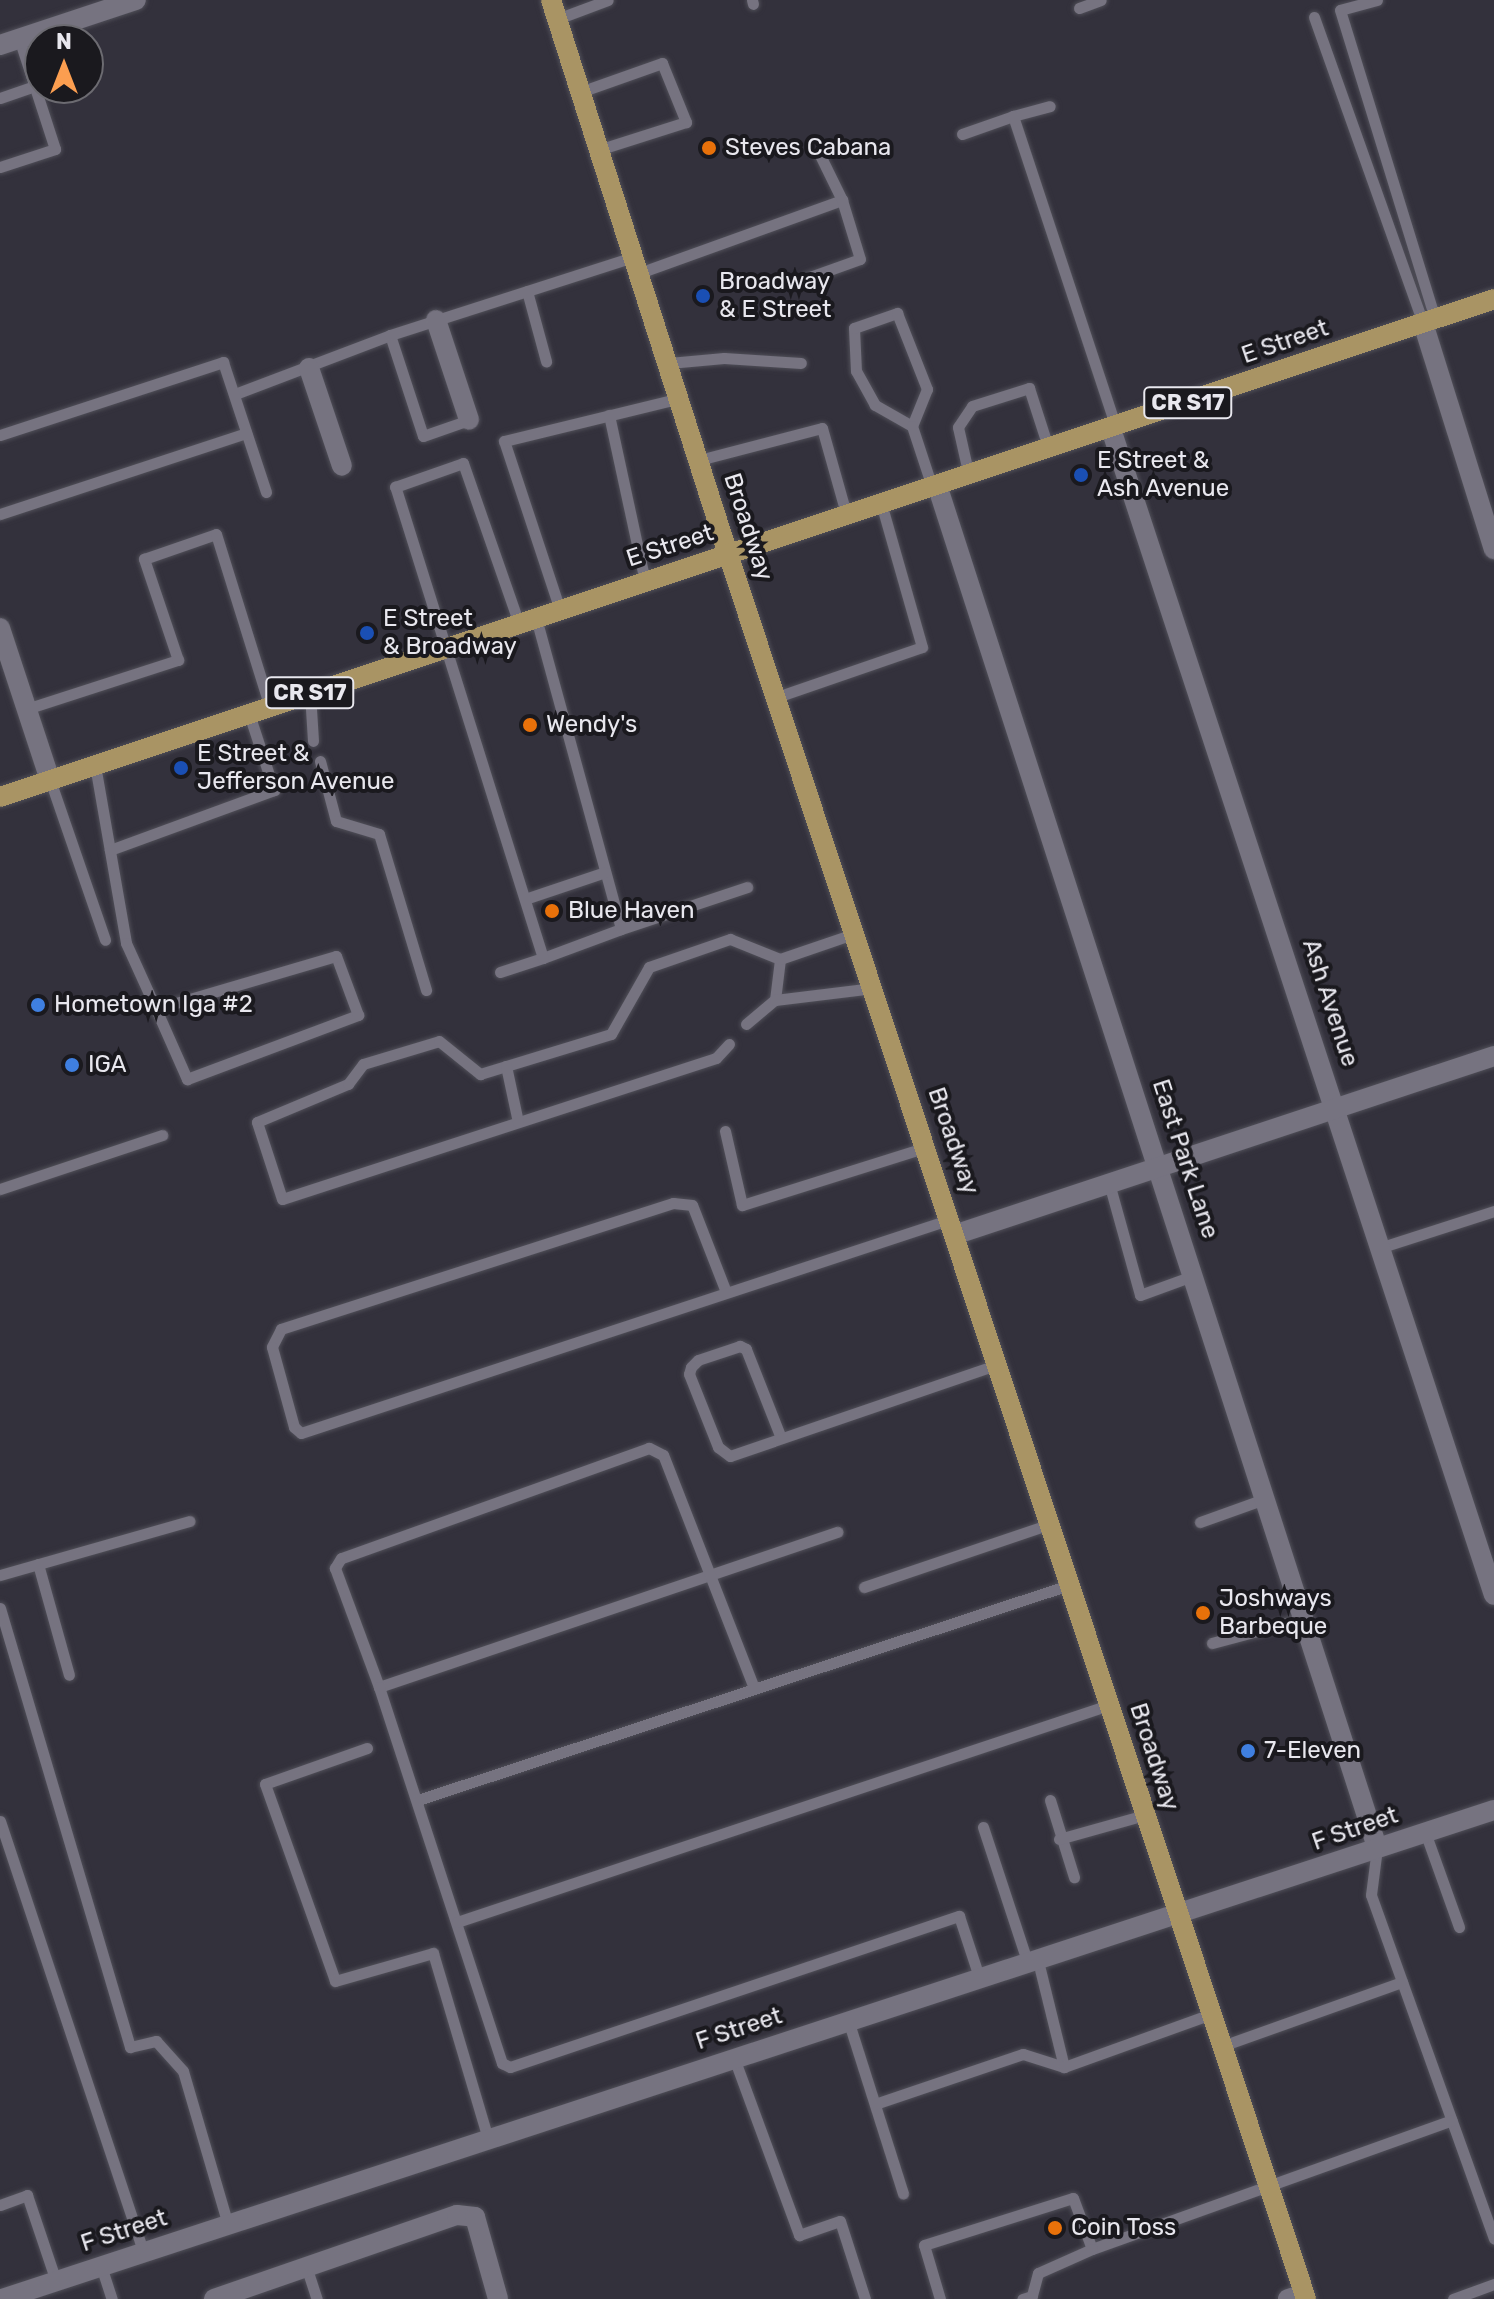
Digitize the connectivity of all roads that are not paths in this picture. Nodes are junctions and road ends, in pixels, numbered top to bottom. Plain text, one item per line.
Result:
1 (136, 0) edge
2 (608, 0) edge
3 (1101, 0) edge
4 (1377, 0) edge
5 (1079, 8) dead end
6 (554, 9) edge
7 (1314, 17) dead end
8 (10, 42) edge
9 (24, 68) edge
10 (24, 90) edge
11 (583, 91) junction
12 (0, 98) edge
13 (40, 104) edge
14 (1050, 106) dead end
15 (1013, 116) junction
16 (962, 134) dead end
17 (601, 149) junction
18 (820, 155) dead end
19 (0, 167) edge
20 (842, 200) junction
21 (639, 264) junction
22 (807, 278) dead end
23 (527, 291) junction
24 (1494, 299) edge
25 (436, 320) junction
26 (1429, 321) junction
27 (390, 335) junction
28 (546, 361) dead end
29 (669, 363) junction
30 (801, 363) dead end
31 (309, 368) junction
32 (235, 394) junction
33 (680, 398) junction
34 (609, 415) junction
35 (469, 420) joint
36 (912, 426) junction
37 (1113, 428) junction
38 (246, 433) junction
39 (0, 435) edge
40 (1049, 450) junction
41 (699, 460) junction
42 (342, 466) dead end
43 (969, 477) junction
44 (936, 489) junction
45 (266, 492) dead end
46 (882, 507) junction
47 (0, 514) edge
48 (847, 518) junction
49 (1494, 549) edge
50 (728, 554) junction
51 (645, 582) junction
52 (560, 610) junction
53 (527, 621) junction
54 (0, 628) edge
55 (443, 649) junction
56 (310, 693) junction
57 (777, 697) junction
58 (270, 707) junction
59 (26, 709) junction
60 (249, 714) junction
61 (313, 741) dead end
62 (320, 761) dead end
63 (95, 765) junction
64 (50, 780) junction
65 (0, 797) edge
66 (110, 850) junction
67 (605, 872) junction
68 (747, 887) dead end
69 (525, 899) junction
70 (621, 929) junction
71 (856, 933) junction
72 (105, 940) dead end
73 (543, 958) junction
74 (780, 959) junction
75 (500, 972) dead end
76 (874, 988) junction
77 (426, 990) dead end
78 (775, 1000) junction
79 (156, 1009) junction
80 (746, 1024) dead end
81 (729, 1044) dead end
82 (1494, 1056) edge
83 (506, 1066) junction
84 (1338, 1109) junction
85 (518, 1122) junction
86 (725, 1131) dead end
87 (162, 1135) dead end
88 (928, 1147) junction
89 (1160, 1166) junction
90 (1109, 1183) junction
91 (0, 1189) edge
92 (1494, 1211) edge
93 (954, 1226) junction
94 (1382, 1247) junction
95 (1195, 1275) junction
96 (726, 1292) junction
97 (998, 1364) junction
98 (781, 1438) junction
99 (1267, 1498) junction
100 (189, 1521) dead end
101 (1200, 1522) dead end
102 (1050, 1524) junction
103 (838, 1532) dead end
104 (38, 1564) junction
105 (0, 1575) edge
106 (711, 1576) junction
107 (1069, 1585) junction
108 (864, 1587) dead end
109 (1494, 1595) edge
110 (0, 1608) edge
111 (1306, 1618) junction
112 (1212, 1643) dead end
113 (69, 1675) dead end
114 (379, 1687) junction
115 (754, 1688) junction
116 (1109, 1705) junction
117 (367, 1748) dead end
118 (418, 1800) junction
119 (1050, 1800) dead end
120 (1494, 1810) edge
121 (1145, 1815) junction
122 (0, 1821) edge
123 (983, 1827) dead end
124 (1425, 1832) junction
125 (1059, 1839) junction
126 (1377, 1847) junction
127 (1074, 1877) dead end
128 (1178, 1914) junction
129 (457, 1922) junction
130 (1459, 1927) dead end
131 (1033, 1963) junction
132 (979, 1977) junction
133 (1402, 1982) junction
134 (1211, 2014) junction
135 (848, 2020) junction
136 (1222, 2046) junction
137 (734, 2058) junction
138 (1064, 2067) junction
139 (875, 2104) junction
140 (1452, 2120) junction
141 (488, 2139) junction
142 (1268, 2182) junction
143 (903, 2193) dead end
144 (0, 2205) edge
145 (228, 2225) junction
146 (1494, 2239) edge
147 (1092, 2249) junction
148 (143, 2252) junction
149 (101, 2266) junction
150 (306, 2266) junction
151 (56, 2281) junction
152 (1494, 2284) edge
153 (1299, 2297) edge
154 (2, 2299) edge
155 (112, 2299) edge
156 (214, 2299) edge
157 (317, 2299) edge
158 (498, 2299) edge
159 (865, 2299) edge
160 (940, 2299) edge
161 (1022, 2299) edge
162 (1453, 2299) edge

1 - 8 street
2 - 6 lane
3 - 5 lane
4 - 26 lane
6 - 11 main road, Broadway
7 - 26 lane
8 - 9 lane
10 - 12 lane
11 - 17 main road, Broadway
11 - 17 lane
13 - 19 lane
14 - 15 lane
15 - 16 lane
15 - 37 lane
17 - 21 main road, Broadway
18 - 20 lane
20 - 21 lane
20 - 22 lane
21 - 23 lane
21 - 29 main road, Broadway
23 - 25 lane
23 - 28 lane
24 - 26 main road, E Street / CR S17
25 - 27 lane
25 - 35 street
26 - 37 main road, E Street / CR S17
26 - 49 street
27 - 31 lane
27 - 35 lane
29 - 30 lane
29 - 33 main road, Broadway
31 - 32 lane
31 - 42 street
32 - 38 lane
32 - 39 lane
33 - 34 lane
33 - 41 main road, Broadway
34 - 51 lane
34 - 52 lane
36 - 36 lane
36 - 44 lane
37 - 40 main road, E Street / CR S17
37 - 84 street, Ash Avenue
38 - 45 lane
38 - 47 lane
40 - 43 main road, E Street / CR S17
40 - 43 lane
41 - 48 lane
41 - 50 main road, Broadway
43 - 44 main road, E Street / CR S17
44 - 46 main road, E Street / CR S17
44 - 89 street, East Park Lane
46 - 48 main road, E Street / CR S17
46 - 57 lane
48 - 50 main road, E Street / CR S17
50 - 51 main road, E Street / CR S17
50 - 57 main road, Broadway
51 - 52 main road, E Street / CR S17
52 - 53 main road, E Street / CR S17
53 - 55 main road, E Street / CR S17
53 - 55 lane
53 - 67 lane
54 - 59 street
55 - 56 main road, E Street / CR S17
55 - 69 lane
56 - 58 main road, E Street / CR S17
56 - 61 lane
57 - 71 main road, Broadway
58 - 59 lane
58 - 60 main road, E Street / CR S17
59 - 64 street
60 - 63 main road, E Street / CR S17
60 - 66 lane
62 - 77 lane
63 - 64 main road, E Street / CR S17
63 - 66 lane
64 - 65 main road, E Street / CR S17
64 - 72 lane
66 - 79 lane
67 - 69 lane
67 - 70 lane
68 - 70 lane
69 - 73 lane
70 - 73 lane
71 - 74 lane
71 - 76 main road, Broadway
73 - 75 lane
74 - 78 lane
74 - 83 lane
76 - 78 lane
76 - 88 main road, Broadway
78 - 80 lane
79 - 79 lane
81 - 85 lane
82 - 84 street
83 - 85 lane
83 - 85 lane
84 - 89 street
84 - 94 street, Ash Avenue
86 - 88 lane
87 - 91 lane
88 - 93 main road, Broadway
89 - 90 street
89 - 95 street, East Park Lane
90 - 93 street
90 - 95 lane
92 - 94 lane
93 - 96 lane
93 - 97 main road, Broadway
94 - 109 street, Ash Avenue
95 - 99 street, East Park Lane
96 - 96 lane
97 - 98 lane
97 - 102 main road, Broadway
98 - 98 lane
99 - 101 lane
99 - 111 street, East Park Lane
100 - 104 lane
102 - 107 main road, Broadway
102 - 108 lane
103 - 106 lane
104 - 105 lane
104 - 113 lane
106 - 114 lane
106 - 114 lane
106 - 115 lane
107 - 115 lane
107 - 116 main road, Broadway
110 - 145 lane
111 - 112 lane
111 - 126 street, East Park Lane
114 - 118 lane
115 - 118 lane
116 - 121 main road, Broadway
116 - 129 lane
117 - 141 lane
118 - 129 lane
119 - 125 lane
120 - 124 street, F Street
121 - 125 lane
121 - 128 main road, Broadway
122 - 148 lane
123 - 131 lane
124 - 126 street, F Street
124 - 130 lane
125 - 127 lane
126 - 128 street, F Street
126 - 133 lane
128 - 131 street, F Street
128 - 134 main road, Broadway
129 - 132 lane
131 - 132 street, F Street
131 - 138 lane
132 - 135 street, F Street
133 - 136 lane
133 - 140 lane
134 - 136 main road, Broadway
134 - 138 lane
135 - 137 street, F Street
135 - 139 lane
136 - 142 main road, Broadway
137 - 141 street, F Street
137 - 159 lane
138 - 139 lane
139 - 143 lane
140 - 142 lane
140 - 146 lane
141 - 145 street, F Street
142 - 147 lane
142 - 153 main road, Broadway
144 - 151 lane
145 - 148 street, F Street
147 - 160 lane
147 - 161 lane
148 - 149 street, F Street
149 - 151 street, F Street
149 - 155 lane
150 - 156 street
150 - 157 lane
150 - 158 street
151 - 154 street, F Street
152 - 162 lane

